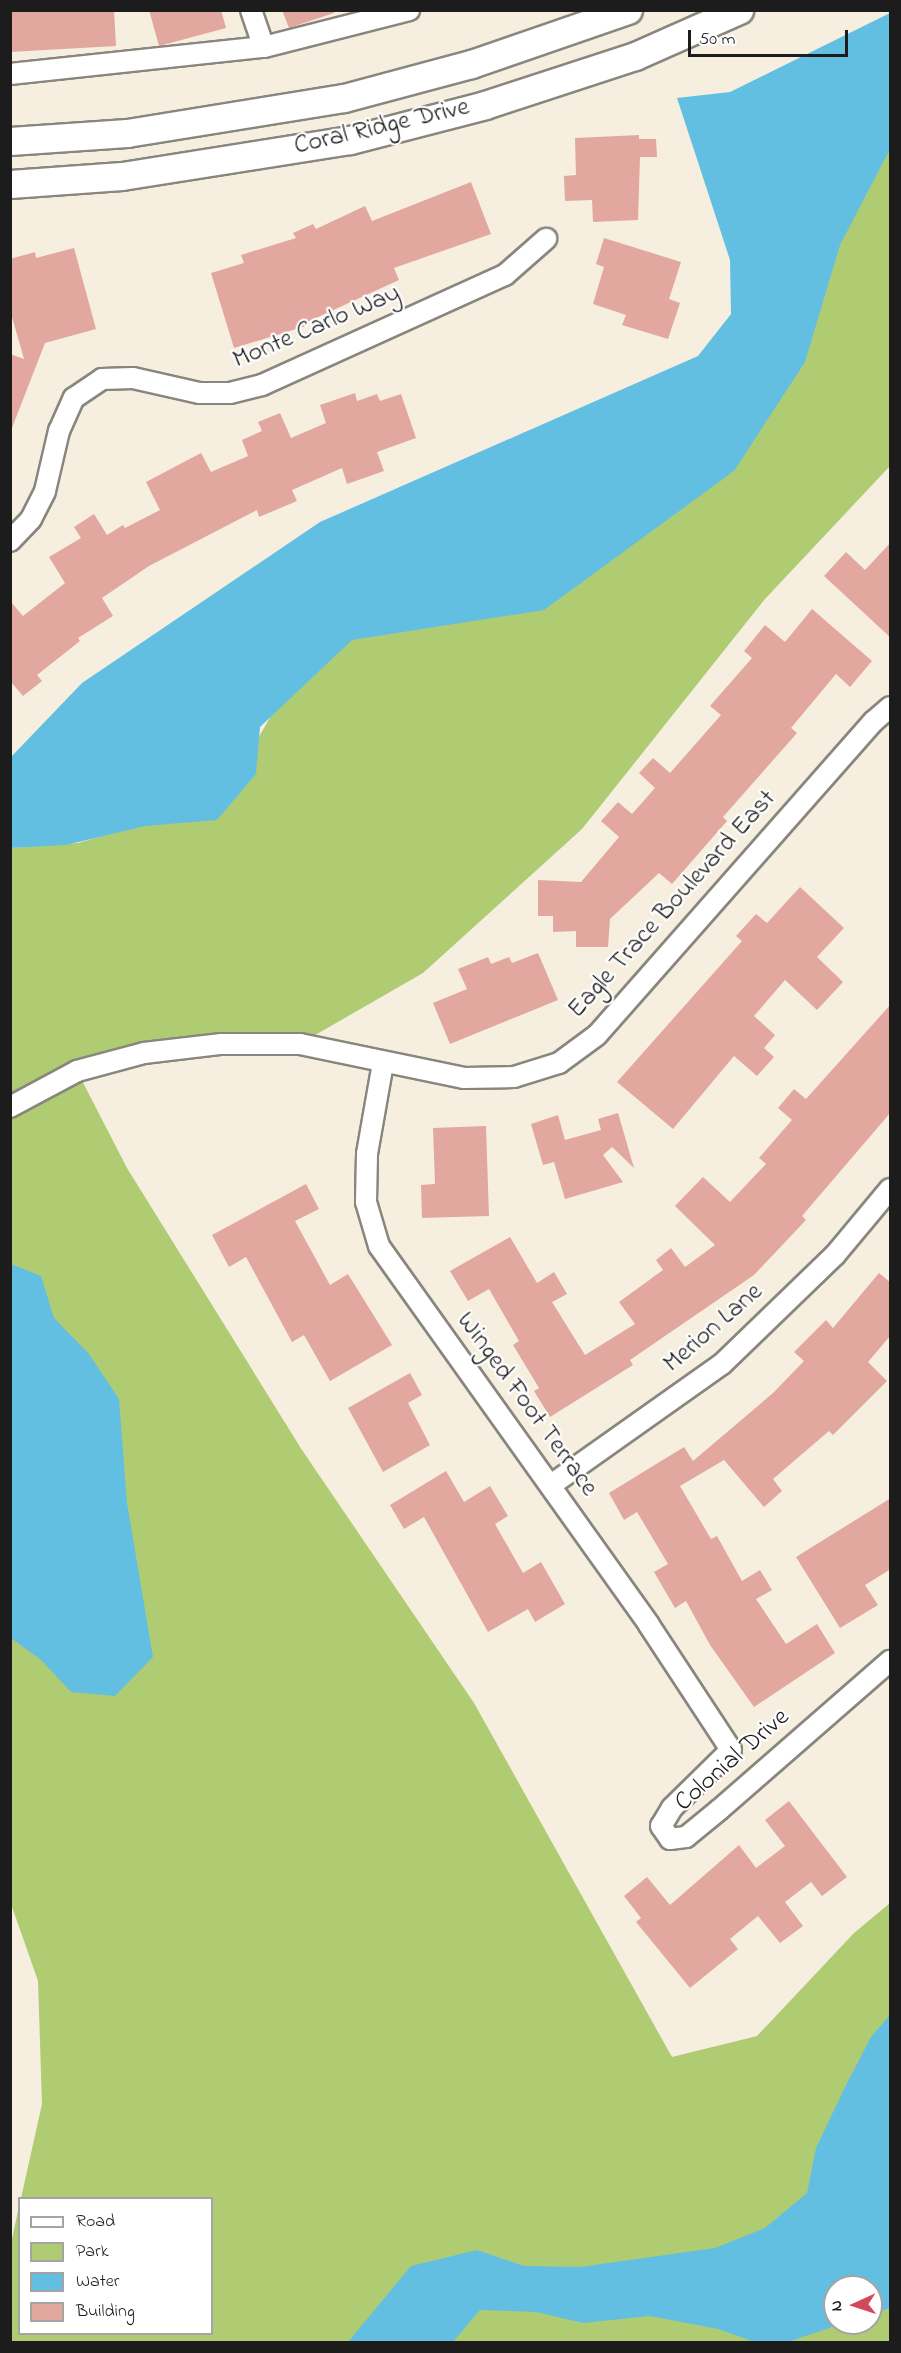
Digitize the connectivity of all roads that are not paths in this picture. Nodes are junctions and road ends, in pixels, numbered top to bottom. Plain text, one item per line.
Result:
1 (252, 10) edge
2 (409, 10) edge
3 (628, 10) edge
4 (739, 10) edge
5 (264, 47) junction
6 (10, 74) edge
7 (10, 141) edge
8 (10, 184) edge
9 (546, 239) dead end
10 (10, 541) edge
11 (891, 707) edge
12 (383, 1063) junction
13 (10, 1107) edge
14 (891, 1189) edge
15 (551, 1485) junction
16 (891, 1661) edge
17 (731, 1750) joint

1 - 5 street
2 - 5 street
3 - 7 main road, Coral Ridge Drive
4 - 8 main road, Coral Ridge Drive
5 - 6 street
9 - 10 street, Monte Carlo Way
11 - 12 street, Eagle Trace Boulevard East
12 - 13 street, Eagle Trace Boulevard East
12 - 15 street, Winged Foot Terrace
14 - 15 street, Merion Lane
15 - 17 street, Winged Foot Terrace
16 - 17 street, Colonial Drive

